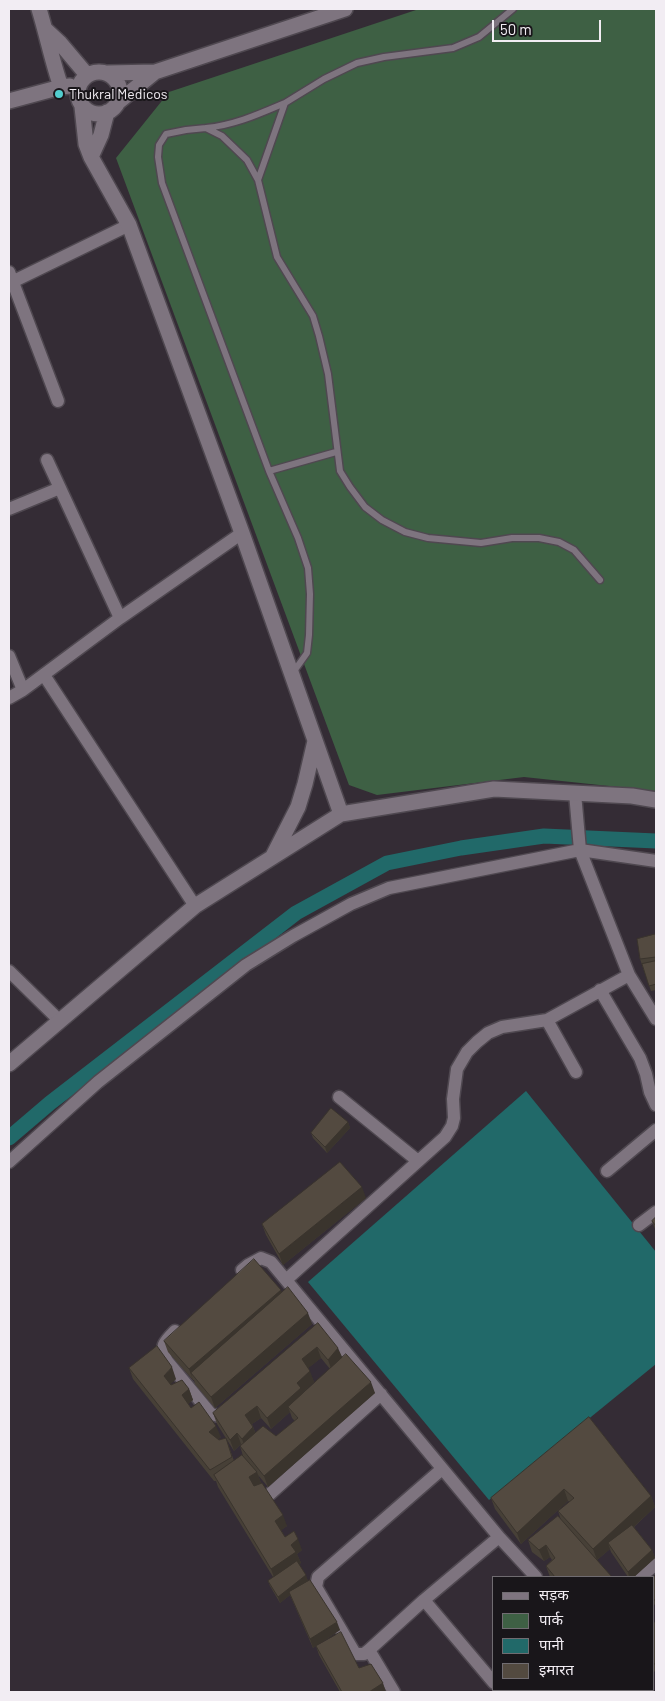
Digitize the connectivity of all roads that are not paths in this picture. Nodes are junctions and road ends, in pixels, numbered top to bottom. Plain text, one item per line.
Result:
1 (39, 9) edge
2 (345, 9) edge
3 (513, 9) edge
4 (46, 30) junction
5 (155, 72) junction
6 (108, 73) junction
7 (82, 80) junction
8 (60, 87) junction
9 (9, 101) edge
10 (285, 103) junction
11 (82, 107) junction
12 (112, 108) junction
13 (206, 128) junction
14 (91, 157) junction
15 (258, 180) junction
16 (129, 225) junction
17 (11, 277) edge
18 (58, 401) dead end
19 (336, 452) junction
20 (47, 460) dead end
21 (269, 471) junction
22 (60, 488) junction
23 (9, 509) edge
24 (242, 533) junction
25 (600, 580) dead end
26 (120, 618) junction
27 (9, 656) edge
28 (44, 675) junction
29 (292, 675) junction
30 (23, 690) junction
31 (9, 698) edge
32 (315, 740) junction
33 (575, 793) junction
34 (656, 800) edge
35 (341, 814) junction
36 (580, 846) junction
37 (272, 857) junction
38 (656, 861) edge
39 (195, 906) junction
40 (9, 971) edge
41 (629, 975) junction
42 (600, 990) junction
43 (656, 1019) edge
44 (60, 1020) junction
45 (547, 1020) junction
46 (9, 1064) edge
47 (576, 1072) dead end
48 (339, 1097) dead end
49 (656, 1105) edge
50 (656, 1130) edge
51 (418, 1160) junction
52 (9, 1162) edge
53 (607, 1171) dead end
54 (656, 1212) edge
55 (639, 1226) dead end
56 (234, 1278) edge
57 (286, 1280) junction
58 (183, 1324) edge
59 (380, 1394) junction
60 (238, 1401) edge
61 (442, 1469) junction
62 (270, 1494) edge
63 (499, 1537) junction
64 (656, 1564) edge
65 (535, 1576) edge
66 (641, 1576) edge
67 (424, 1600) junction
68 (369, 1650) junction
69 (492, 1681) edge
70 (394, 1692) edge

1 - 4 street
2 - 5 street
3 - 10 lane
4 - 7 street
4 - 8 street
5 - 6 street
5 - 12 street
6 - 7 street
6 - 12 street
7 - 8 street
7 - 11 street
8 - 9 street
10 - 13 lane
10 - 15 lane
11 - 12 street
11 - 14 street
12 - 14 street
13 - 15 lane
13 - 21 lane
14 - 16 street
15 - 19 lane
16 - 17 street
16 - 24 street
17 - 18 street
19 - 21 lane
19 - 25 lane
20 - 22 street
21 - 29 lane
22 - 23 street
22 - 26 street
24 - 26 street
24 - 29 street
26 - 28 street
27 - 30 street
28 - 30 street
28 - 39 street
29 - 32 street
30 - 31 street
32 - 35 street
32 - 37 street
33 - 34 street
33 - 35 street
33 - 36 street
35 - 37 street
36 - 38 street
36 - 41 street
36 - 52 street
37 - 39 street
39 - 44 street
40 - 44 street
41 - 42 street
41 - 43 street
42 - 45 street
42 - 49 street
44 - 46 street
45 - 47 street
45 - 51 street
48 - 51 street
50 - 53 street
51 - 57 street
54 - 55 street
56 - 57 street
57 - 59 street
58 - 60 street
59 - 61 street
59 - 62 street
61 - 63 street
61 - 68 street
63 - 65 street
63 - 67 street
64 - 66 street
67 - 68 street
67 - 69 street
68 - 70 street

